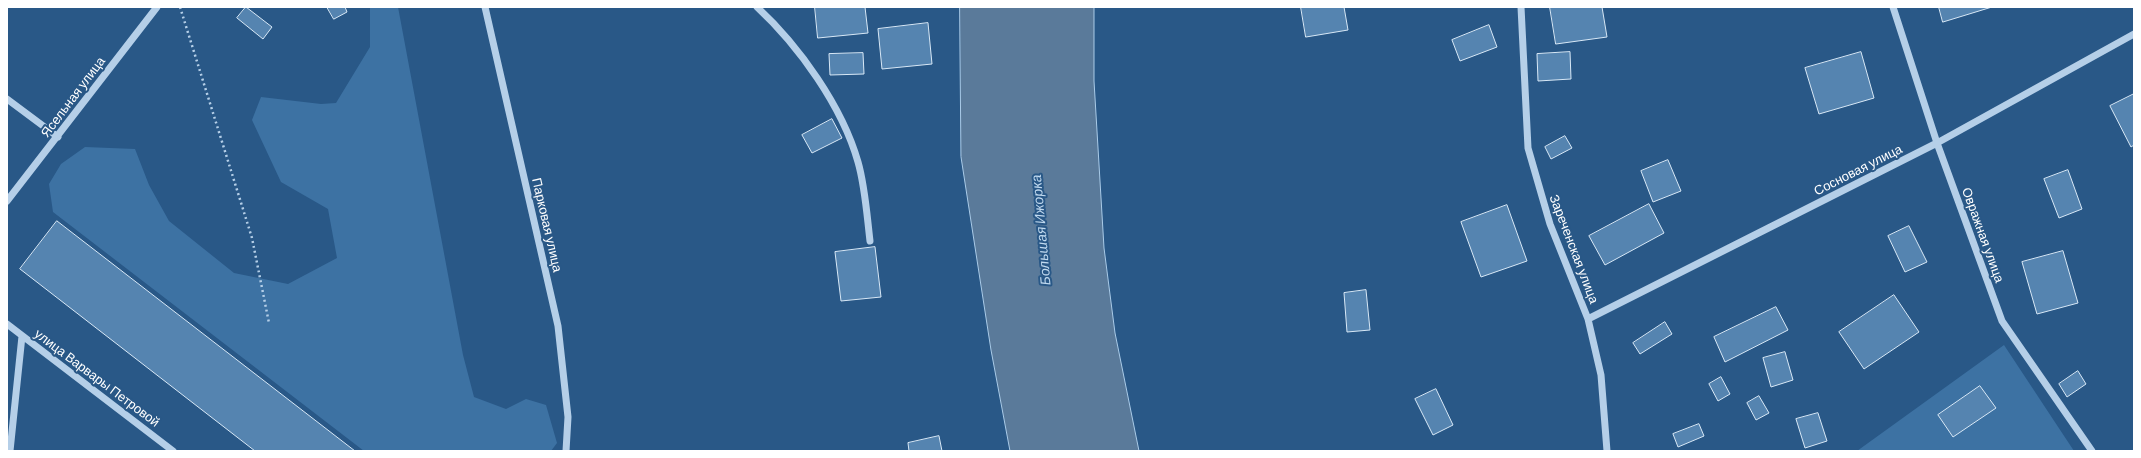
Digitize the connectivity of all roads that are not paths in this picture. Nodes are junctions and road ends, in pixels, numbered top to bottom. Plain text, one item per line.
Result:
1 (157, 7) edge
2 (485, 7) edge
3 (757, 7) edge
4 (1521, 7) edge
5 (1893, 7) edge
6 (2134, 34) edge
7 (7, 99) edge
8 (58, 137) junction
9 (1937, 143) junction
10 (7, 201) edge
11 (870, 241) dead end
12 (1588, 320) junction
13 (7, 324) edge
14 (22, 336) junction
15 (10, 451) edge
16 (173, 451) edge
17 (566, 451) edge
18 (1607, 451) edge
19 (2092, 451) edge

1 - 8 street, Ясельная улица
2 - 17 street, Парковая улица
3 - 11 street
4 - 12 street, Зареченская улица
5 - 9 street, Овражная улица
6 - 9 street, Сосновая улица
7 - 8 street
8 - 10 street, Ясельная улица
9 - 12 street, Сосновая улица
9 - 19 street, Овражная улица
12 - 18 street, Зареченская улица
13 - 14 street, улица Варвары Петровой
14 - 15 street
14 - 16 street, улица Варвары Петровой

